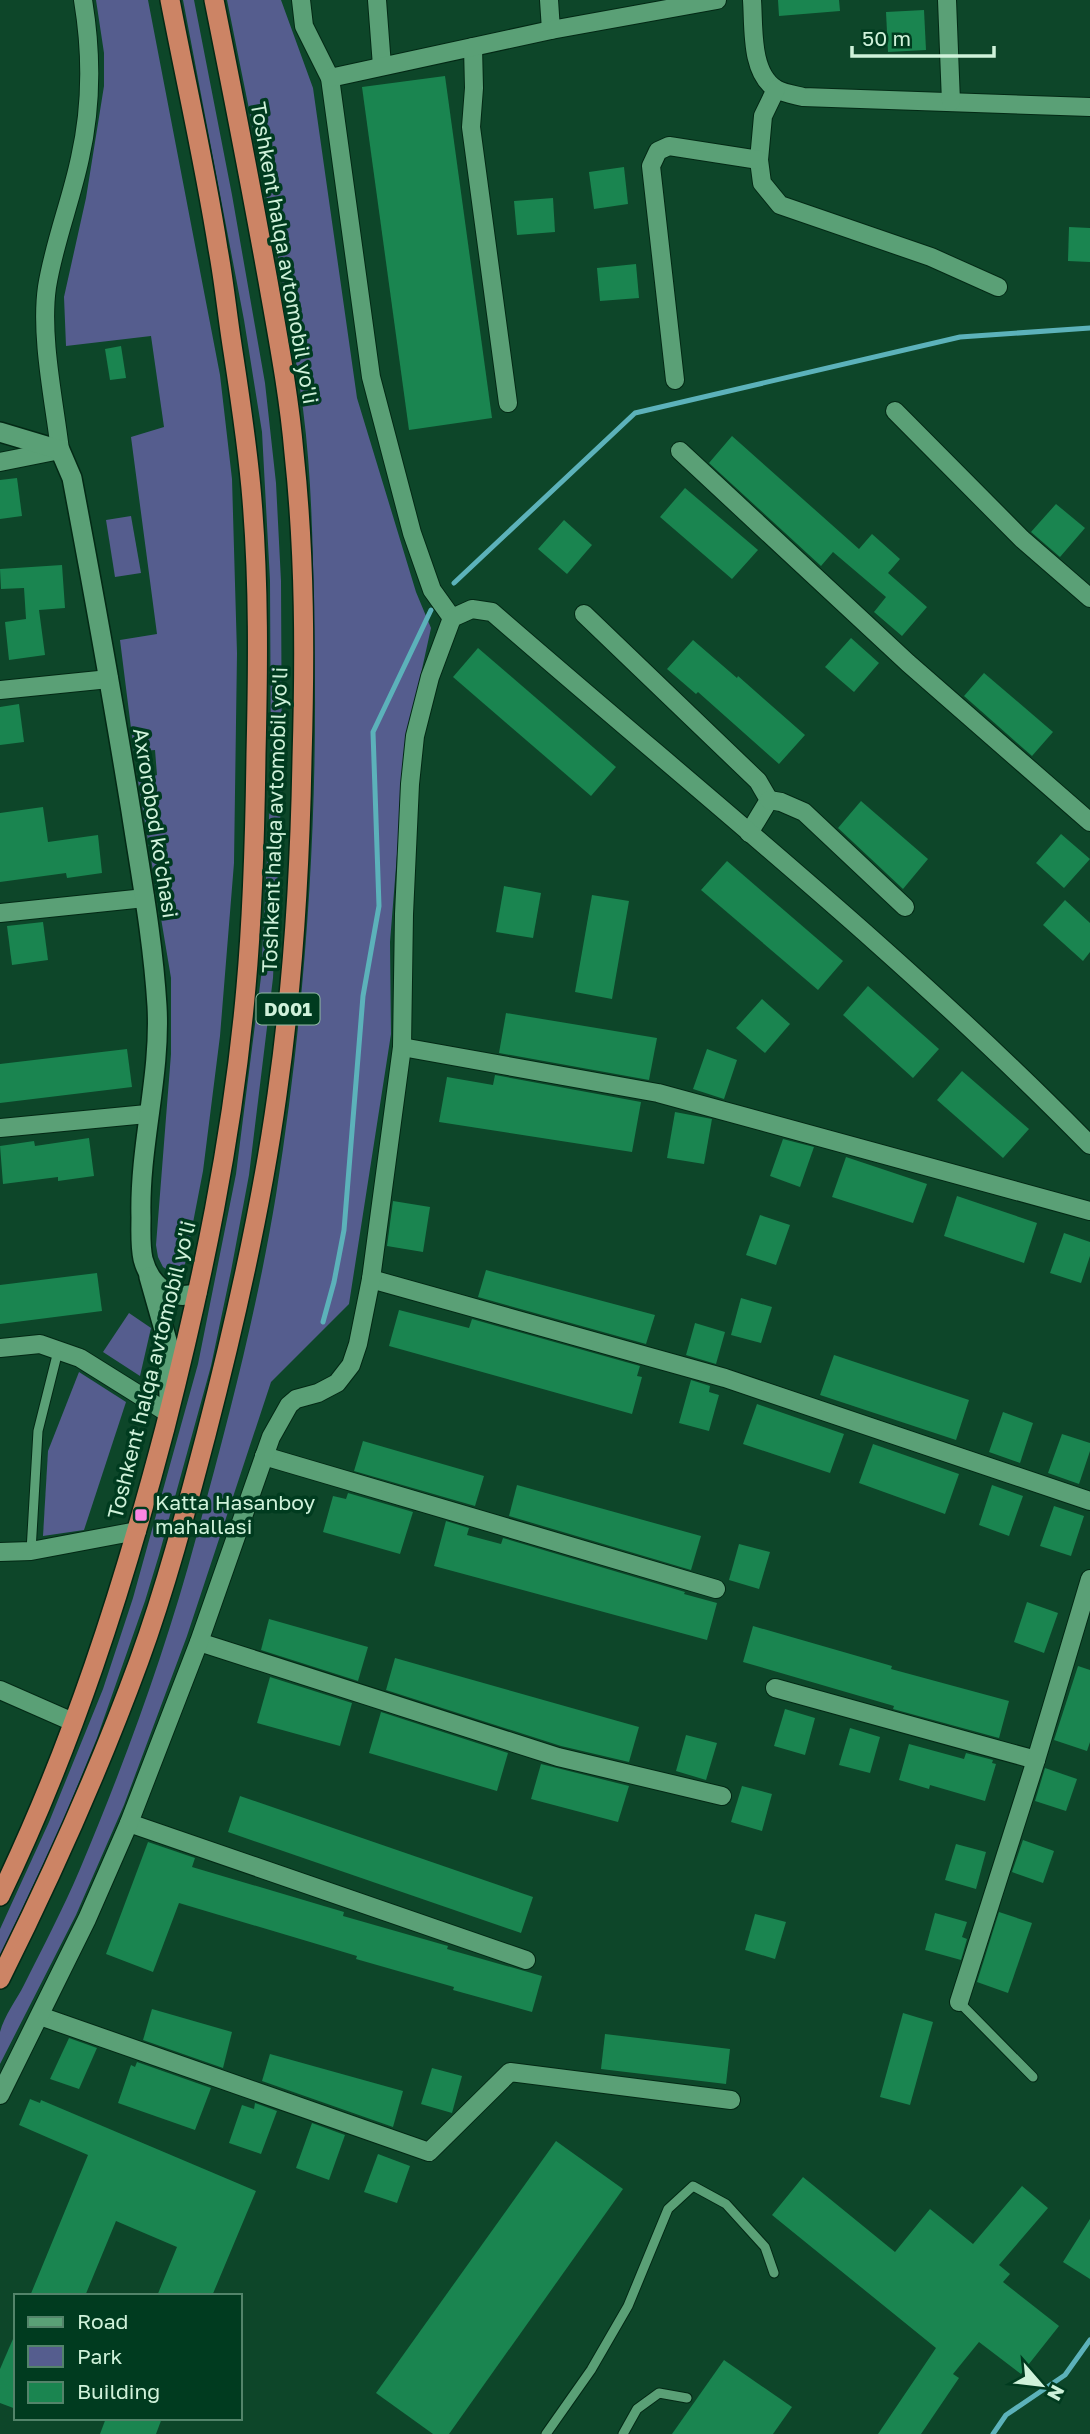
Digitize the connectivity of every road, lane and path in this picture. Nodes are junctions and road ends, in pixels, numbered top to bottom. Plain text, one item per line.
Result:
1 (83, 0) edge
2 (170, 0) edge
3 (214, 0) edge
4 (301, 0) edge
5 (377, 0) edge
6 (549, 0) edge
7 (717, 0) edge
8 (752, 0) edge
9 (947, 0) edge
10 (551, 30) junction
11 (473, 47) junction
12 (382, 66) junction
13 (330, 78) junction
14 (776, 89) junction
15 (951, 102) junction
16 (1090, 107) edge
17 (759, 160) junction
18 (998, 287) dead end
19 (675, 380) dead end
20 (508, 403) dead end
21 (895, 411) dead end
22 (0, 432) edge
23 (60, 450) junction
24 (680, 451) dead end
25 (0, 461) edge
26 (1090, 598) edge
27 (583, 614) dead end
28 (452, 618) junction
29 (110, 678) junction
30 (0, 690) edge
31 (769, 800) junction
32 (1090, 822) edge
33 (748, 833) junction
34 (145, 898) junction
35 (905, 907) dead end
36 (0, 913) edge
37 (402, 1047) junction
38 (147, 1114) junction
39 (0, 1128) edge
40 (1087, 1135) edge
41 (1090, 1211) edge
42 (147, 1270) junction
43 (371, 1279) junction
44 (197, 1293) junction
45 (0, 1349) edge
46 (58, 1351) junction
47 (169, 1413) junction
48 (264, 1456) junction
49 (1090, 1501) edge
50 (137, 1531) junction
51 (31, 1550) junction
52 (0, 1552) edge
53 (1090, 1579) edge
54 (716, 1589) dead end
55 (199, 1642) junction
56 (775, 1688) dead end
57 (0, 1690) edge
58 (73, 1722) junction
59 (1037, 1760) junction
60 (722, 1796) dead end
61 (129, 1823) junction
62 (0, 1896) edge
63 (527, 1961) dead end
64 (0, 1979) edge
65 (959, 2002) joint
66 (40, 2016) junction
67 (1033, 2077) dead end
68 (0, 2095) edge
69 (732, 2100) dead end
70 (774, 2273) dead end
71 (687, 2398) dead end
72 (546, 2434) edge
73 (623, 2434) edge

1 - 23 street
2 - 44 highway, Toshkent halqa avtomobil yo'li / D001
3 - 64 highway, Toshkent halqa avtomobil yo'li / D001
4 - 13 street
5 - 12 street
6 - 10 street
7 - 10 street
8 - 14 street
9 - 15 street
10 - 11 street
11 - 12 street
11 - 20 street
12 - 13 street
13 - 28 street
14 - 15 street
14 - 17 street
15 - 16 street
17 - 18 street
17 - 19 street
21 - 26 street
22 - 23 street
23 - 25 street
23 - 29 street, Axrorobod ko'chasi
24 - 32 street
27 - 31 street
28 - 33 street
28 - 37 street
29 - 30 street
29 - 34 street, Axrorobod ko'chasi
31 - 33 street
31 - 35 street
33 - 40 street
34 - 36 street
34 - 38 street, Axrorobod ko'chasi
37 - 41 street
37 - 43 street
38 - 39 street
38 - 42 street, Axrorobod ko'chasi
42 - 44 street
42 - 47 street, Axrorobod ko'chasi
43 - 48 street
43 - 49 street
44 - 47 highway, Toshkent halqa avtomobil yo'li / D001
45 - 46 street
46 - 47 street
46 - 51 lane
47 - 50 highway, Toshkent halqa avtomobil yo'li / D001
48 - 54 street
48 - 55 street
50 - 51 street
50 - 58 highway, Toshkent halqa avtomobil yo'li / D001
51 - 52 street
53 - 59 street
55 - 60 street
55 - 61 street
56 - 59 street
57 - 58 street
58 - 62 highway, Toshkent halqa avtomobil yo'li / D001
59 - 65 street
61 - 63 street
61 - 66 street
65 - 67 lane
66 - 68 street
66 - 69 street
70 - 72 lane
71 - 73 lane

